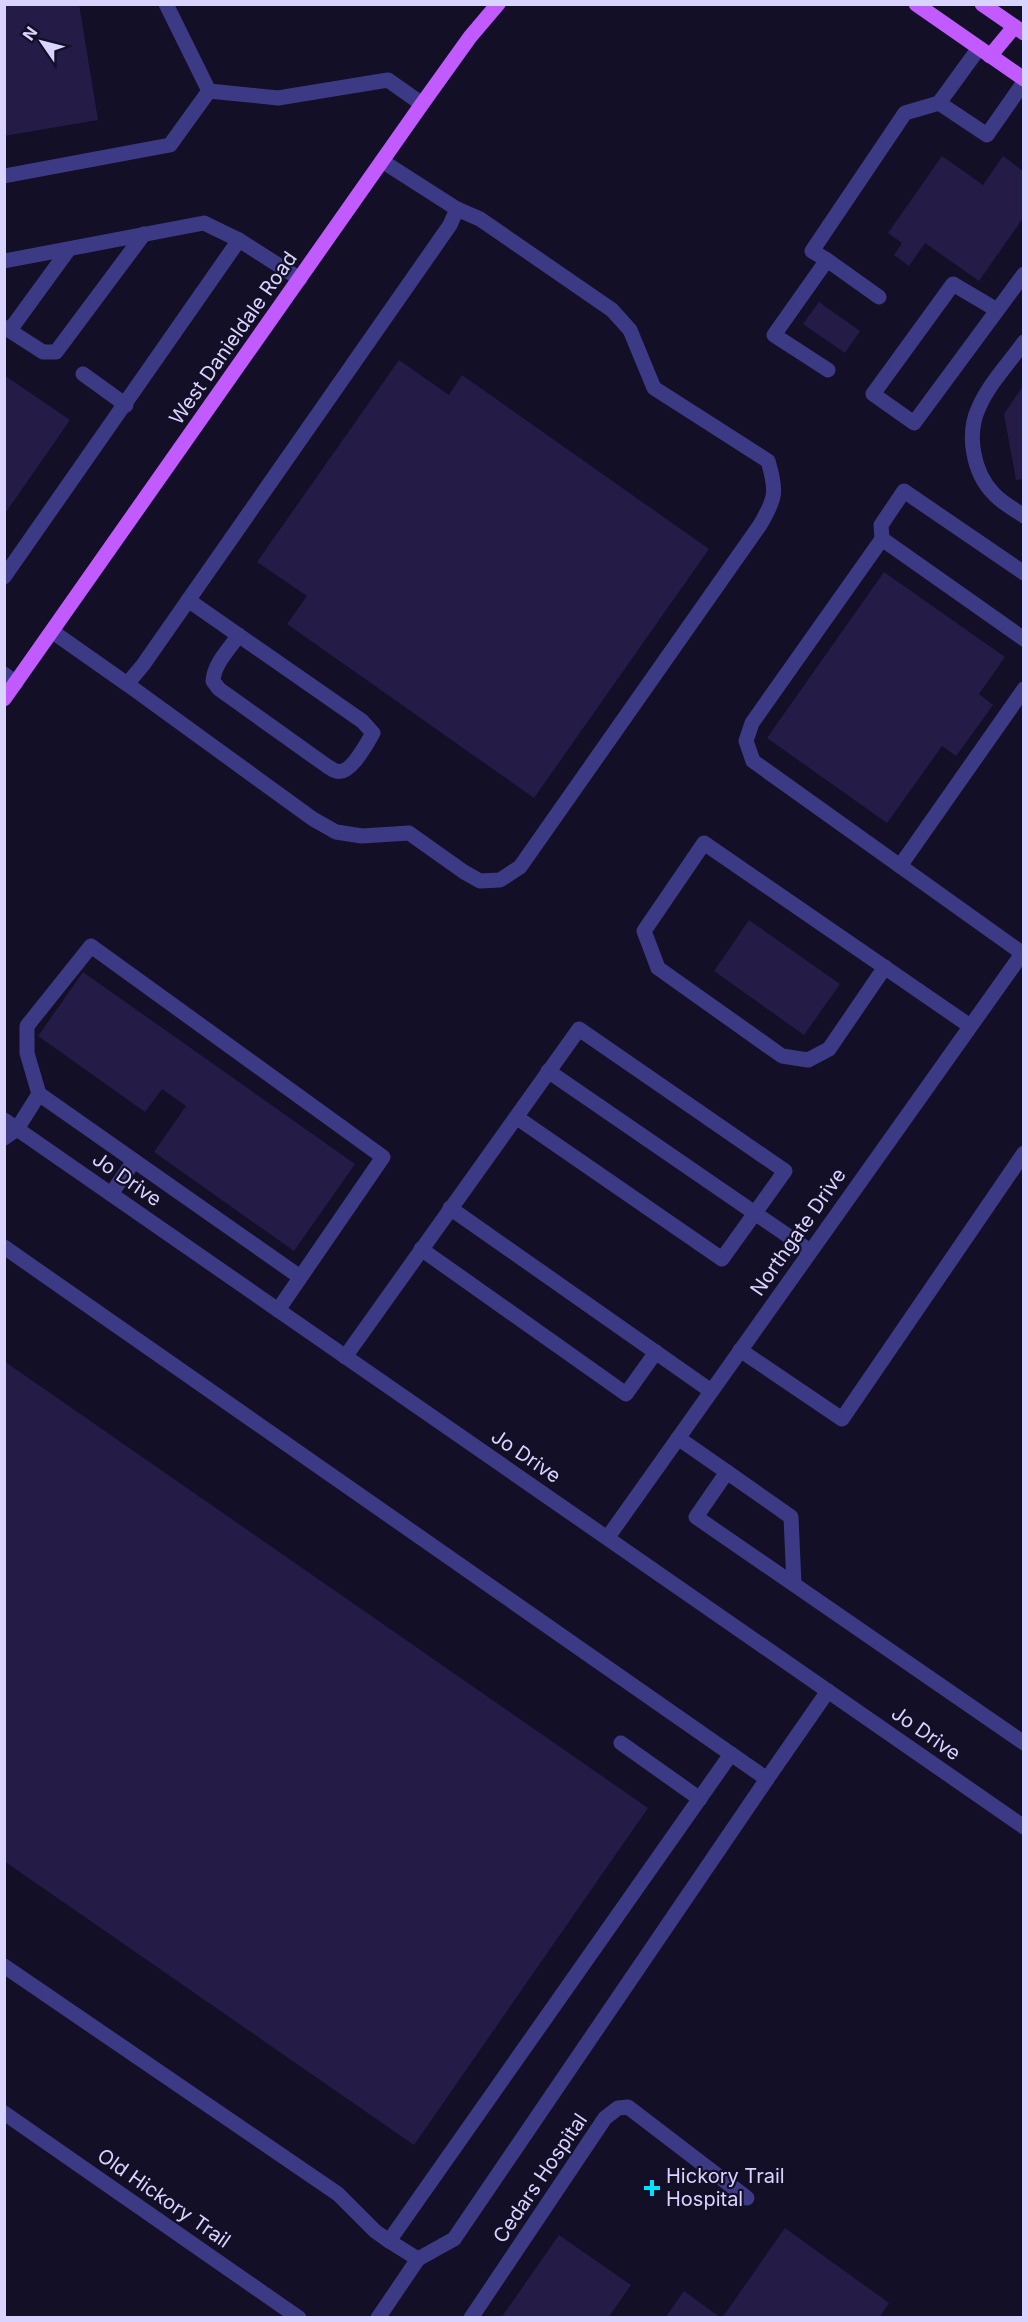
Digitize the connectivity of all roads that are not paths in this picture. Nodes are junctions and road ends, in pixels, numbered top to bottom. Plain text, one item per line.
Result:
1 (166, 4) edge
2 (498, 4) edge
3 (916, 4) edge
4 (982, 4) edge
5 (1019, 30) edge
6 (984, 52) junction
7 (1023, 80) edge
8 (209, 91) junction
9 (422, 104) junction
10 (939, 104) junction
11 (382, 161) junction
12 (4, 176) edge
13 (457, 209) junction
14 (144, 234) junction
15 (239, 240) junction
16 (69, 249) junction
17 (827, 260) junction
18 (4, 261) edge
19 (1023, 274) edge
20 (300, 279) junction
21 (879, 297) dead end
22 (997, 310) junction
23 (7, 328) edge
24 (1023, 342) edge
25 (828, 370) dead end
26 (83, 374) dead end
27 (126, 405) junction
28 (1023, 516) edge
29 (882, 539) junction
30 (1023, 573) edge
31 (4, 577) edge
32 (188, 600) junction
33 (53, 632) junction
34 (239, 635) junction
35 (1023, 639) edge
36 (10, 679) edge
37 (127, 684) junction
38 (1023, 689) edge
39 (4, 699) edge
40 (900, 866) junction
41 (1023, 952) edge
42 (885, 968) junction
43 (970, 1026) junction
44 (549, 1071) junction
45 (39, 1094) junction
46 (516, 1116) junction
47 (9, 1129) edge
48 (1023, 1153) edge
49 (134, 1161) junction
50 (111, 1194) junction
51 (450, 1208) junction
52 (755, 1212) junction
53 (4, 1247) edge
54 (421, 1249) junction
55 (810, 1251) junction
56 (300, 1277) junction
57 (278, 1310) junction
58 (740, 1350) junction
59 (656, 1352) junction
60 (345, 1358) junction
61 (711, 1391) junction
62 (678, 1438) junction
63 (727, 1472) junction
64 (608, 1537) junction
65 (794, 1584) junction
66 (828, 1691) junction
67 (621, 1743) dead end
68 (1023, 1743) edge
69 (731, 1754) junction
70 (767, 1779) junction
71 (700, 1798) junction
72 (1023, 1827) edge
73 (4, 1966) edge
74 (4, 2113) edge
75 (747, 2198) dead end
76 (389, 2241) junction
77 (418, 2259) junction
78 (299, 2318) edge
79 (378, 2318) edge
80 (471, 2318) edge

1 - 8 street
2 - 9 main road, West Danieldale Road
3 - 6 main road
4 - 5 main road
5 - 6 main road
6 - 7 main road
6 - 10 street
7 - 10 street
8 - 9 street
8 - 12 street
9 - 11 main road, West Danieldale Road
10 - 17 street
11 - 13 street
11 - 20 main road, West Danieldale Road
13 - 32 street
13 - 37 street
14 - 15 street
14 - 16 street
14 - 23 street
15 - 20 street
15 - 27 street
16 - 18 street
16 - 23 street
17 - 21 street
17 - 25 street
19 - 22 street
20 - 33 main road, West Danieldale Road
22 - 22 street
24 - 28 street
26 - 27 street
27 - 31 street
29 - 30 street
29 - 35 street
29 - 40 street
32 - 34 street
32 - 37 street
33 - 36 main road, West Danieldale Road
33 - 37 street
34 - 34 street
36 - 39 main road, West Danieldale Road
38 - 40 street
40 - 41 street
41 - 43 street, Northgate Drive
42 - 42 street
42 - 43 street
43 - 55 street, Northgate Drive
44 - 46 street
44 - 52 street
44 - 52 street
45 - 47 street
45 - 49 street
45 - 56 street
46 - 51 street
46 - 52 street
47 - 50 street, Jo Drive
48 - 58 street
49 - 50 street
49 - 56 street
50 - 57 street, Jo Drive
51 - 54 street
51 - 59 street
52 - 55 street
53 - 69 street
54 - 59 street
54 - 60 street
55 - 58 street, Northgate Drive
56 - 57 street
57 - 60 street, Jo Drive
58 - 61 street, Northgate Drive
59 - 61 street
60 - 64 street, Jo Drive
61 - 62 street, Northgate Drive
62 - 63 street
62 - 64 street, Northgate Drive
63 - 65 street
63 - 65 street
64 - 66 street, Jo Drive
65 - 68 street
66 - 70 street
66 - 72 street, Jo Drive
67 - 71 street
69 - 70 street
69 - 71 street
70 - 77 street
71 - 76 street
73 - 76 street
74 - 78 street, Old Hickory Trail
75 - 80 street, Cedars Hospital
76 - 77 street
77 - 79 street

